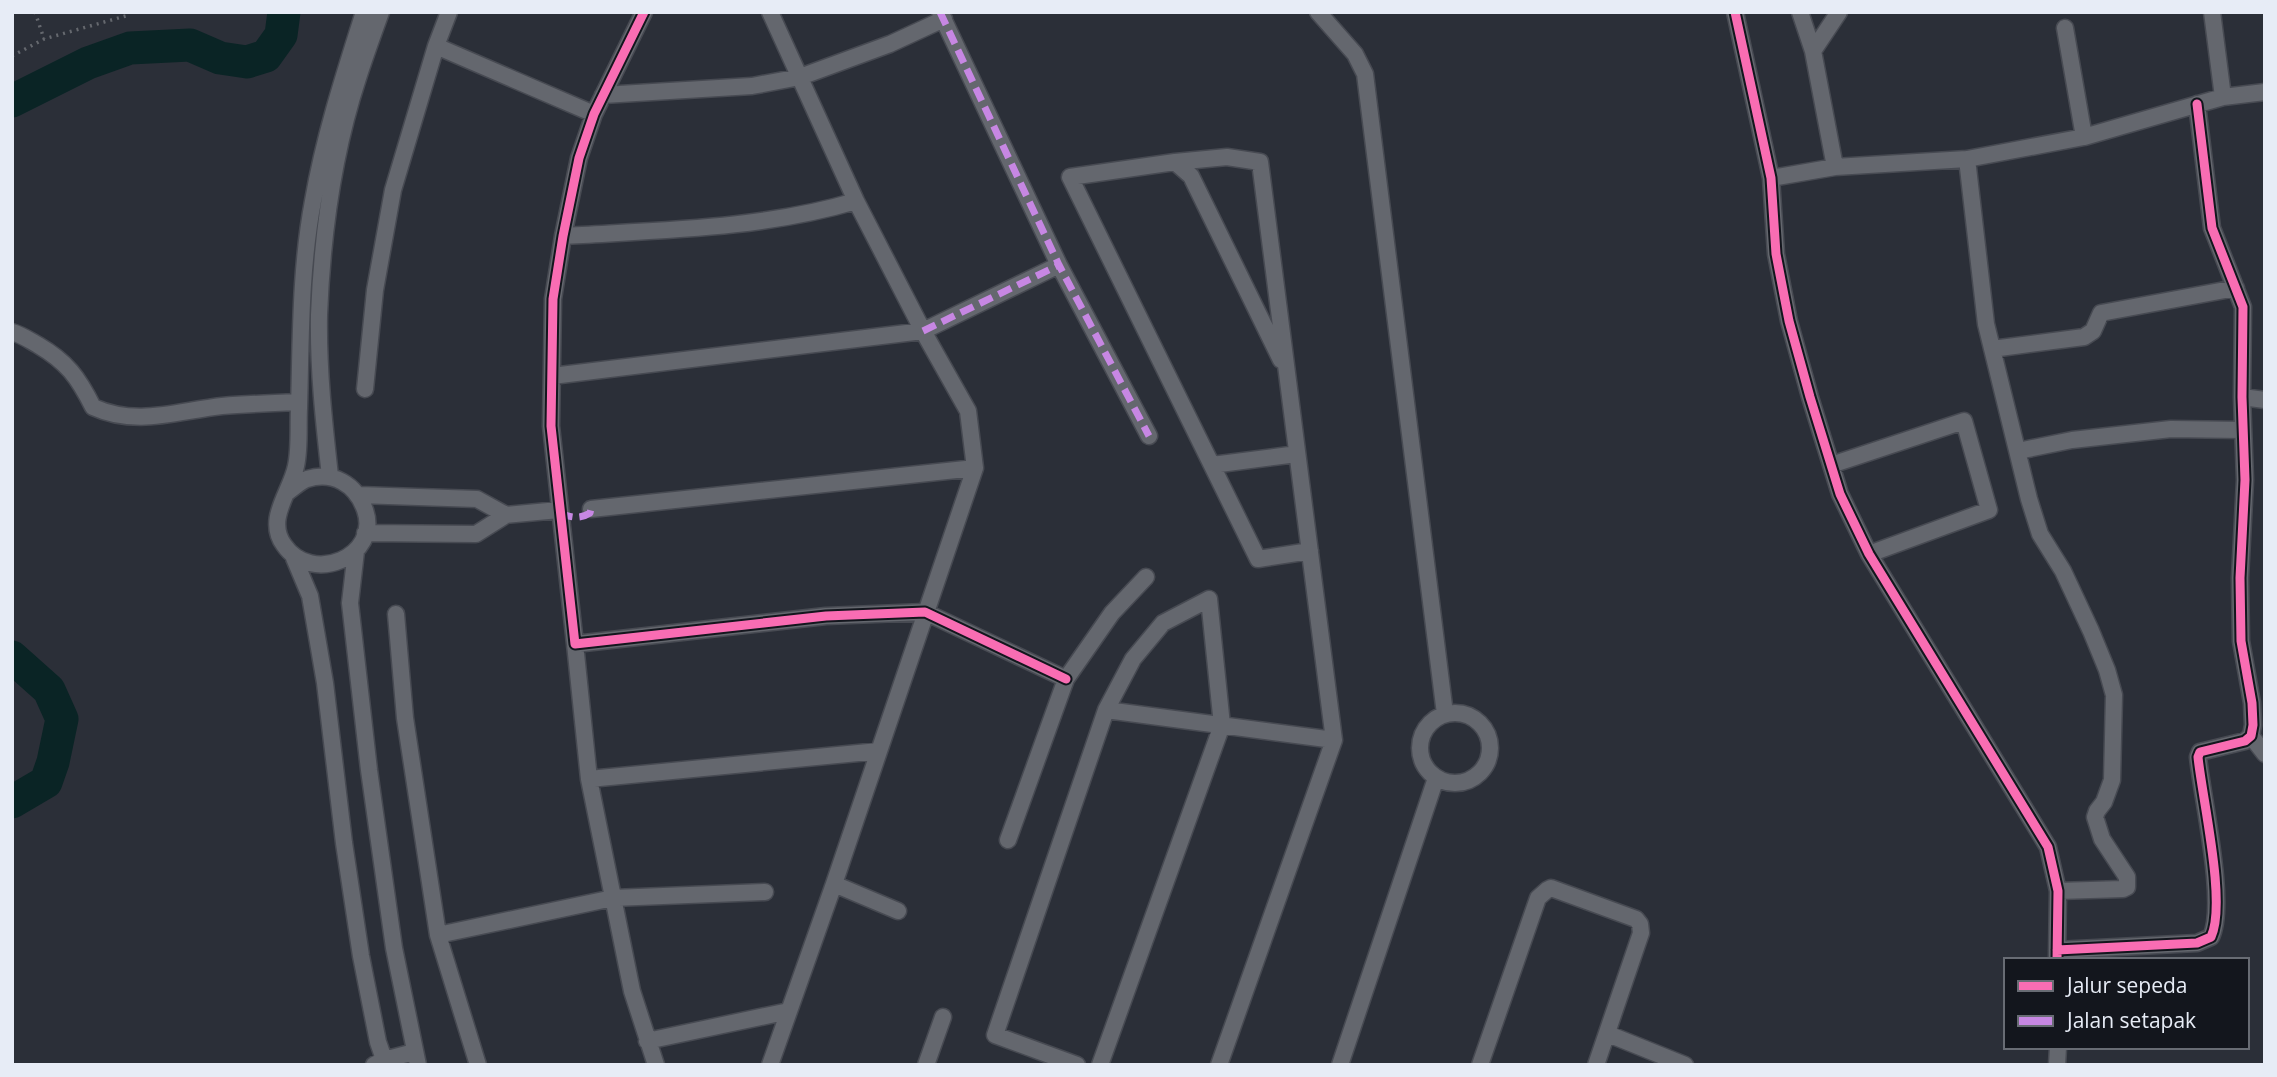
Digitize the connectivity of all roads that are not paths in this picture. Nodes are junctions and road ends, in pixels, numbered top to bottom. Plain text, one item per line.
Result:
1 (364, 12) edge
2 (381, 12) edge
3 (449, 12) edge
4 (644, 12) edge
5 (769, 12) edge
6 (1318, 12) edge
7 (1735, 12) edge
8 (1800, 12) edge
9 (1839, 12) edge
10 (2212, 12) edge
11 (942, 15) edge
12 (2065, 28) dead end
13 (436, 46) junction
14 (1813, 51) junction
15 (800, 77) junction
16 (2265, 92) edge
17 (603, 94) junction
18 (2223, 97) junction
19 (2197, 104) junction
20 (594, 114) junction
21 (2084, 137) junction
22 (1968, 159) junction
23 (1175, 162) junction
24 (1835, 167) junction
25 (1771, 178) junction
26 (856, 201) junction
27 (564, 236) junction
28 (1059, 265) junction
29 (2236, 289) junction
30 (923, 331) junction
31 (12, 332) edge
32 (1992, 349) junction
33 (1287, 372) junction
34 (552, 376) junction
35 (365, 389) dead end
36 (2242, 397) junction
37 (2265, 400) edge
38 (299, 402) junction
39 (2243, 430) junction
40 (1149, 436) dead end
41 (2018, 451) junction
42 (1297, 454) junction
43 (1212, 465) junction
44 (1831, 465) junction
45 (975, 468) junction
46 (330, 476) junction
47 (289, 491) junction
48 (359, 495) junction
49 (591, 509) dead end
50 (559, 510) junction
51 (506, 515) junction
52 (365, 533) junction
53 (356, 551) junction
54 (1310, 551) junction
55 (1869, 554) junction
56 (295, 558) junction
57 (1146, 577) dead end
58 (925, 612) junction
59 (396, 614) dead end
60 (575, 643) junction
61 (1066, 679) junction
62 (2258, 702) edge
63 (1106, 710) junction
64 (1445, 715) junction
65 (1222, 725) junction
66 (2251, 736) junction
67 (1334, 740) junction
68 (879, 751) junction
69 (2265, 754) edge
70 (1436, 778) junction
71 (589, 779) junction
72 (1008, 840) dead end
73 (834, 884) junction
74 (2058, 891) junction
75 (765, 892) dead end
76 (613, 898) junction
77 (898, 911) dead end
78 (438, 935) junction
79 (2057, 955) edge
80 (789, 1011) junction
81 (943, 1017) dead end
82 (1608, 1034) junction
83 (647, 1041) junction
84 (416, 1058) edge
85 (382, 1063) edge
86 (478, 1065) edge
87 (656, 1065) edge
88 (771, 1065) edge
89 (926, 1065) edge
90 (1077, 1065) edge
91 (1100, 1065) edge
92 (1219, 1065) edge
93 (1340, 1065) edge
94 (1480, 1065) edge
95 (1596, 1065) edge
96 (1685, 1065) edge

1 - 38 street
2 - 46 street
3 - 13 street
4 - 17 street
5 - 15 street
6 - 64 street
7 - 25 street
8 - 14 street
9 - 14 street
10 - 18 street
11 - 15 street
11 - 28 street
12 - 21 street
13 - 20 street
13 - 35 street
14 - 24 street
15 - 17 street
15 - 26 street
16 - 18 street
17 - 20 street
18 - 19 street
19 - 21 street
19 - 29 street
20 - 27 street
21 - 22 street
22 - 24 street
22 - 32 street
23 - 33 street
23 - 33 street
23 - 43 street
24 - 25 street
25 - 44 street
26 - 27 street
26 - 30 street
27 - 34 street
28 - 30 street
28 - 40 street
29 - 32 street
29 - 36 street
30 - 34 street
30 - 45 street
31 - 38 street
32 - 41 street
33 - 42 street
34 - 50 street
36 - 37 street
36 - 39 street
38 - 47 street
39 - 41 street
39 - 62 street
41 - 74 street
42 - 43 street
42 - 54 street
43 - 54 street
44 - 55 street
44 - 55 street
45 - 49 street
45 - 58 street
46 - 47 street
46 - 48 street
47 - 56 street
48 - 51 street
48 - 52 street
50 - 51 street
50 - 60 street
51 - 52 street
52 - 53 street
53 - 56 street
53 - 84 street
54 - 67 street
55 - 74 street
56 - 85 street
57 - 61 street
58 - 60 street
58 - 61 street
58 - 68 street
59 - 78 street
60 - 71 street
61 - 72 street
62 - 66 street
63 - 65 street
63 - 65 street
63 - 90 street
64 - 70 street
64 - 70 street
65 - 67 street
65 - 91 street
66 - 69 street
66 - 79 street
67 - 92 street
68 - 71 street
68 - 73 street
70 - 93 street
71 - 76 street
73 - 77 street
73 - 80 street
74 - 79 street
75 - 76 street
76 - 78 street
76 - 83 street
78 - 86 street
80 - 83 street
80 - 88 street
81 - 89 street
82 - 94 street
82 - 95 street
82 - 96 street
83 - 87 street
84 - 85 street

